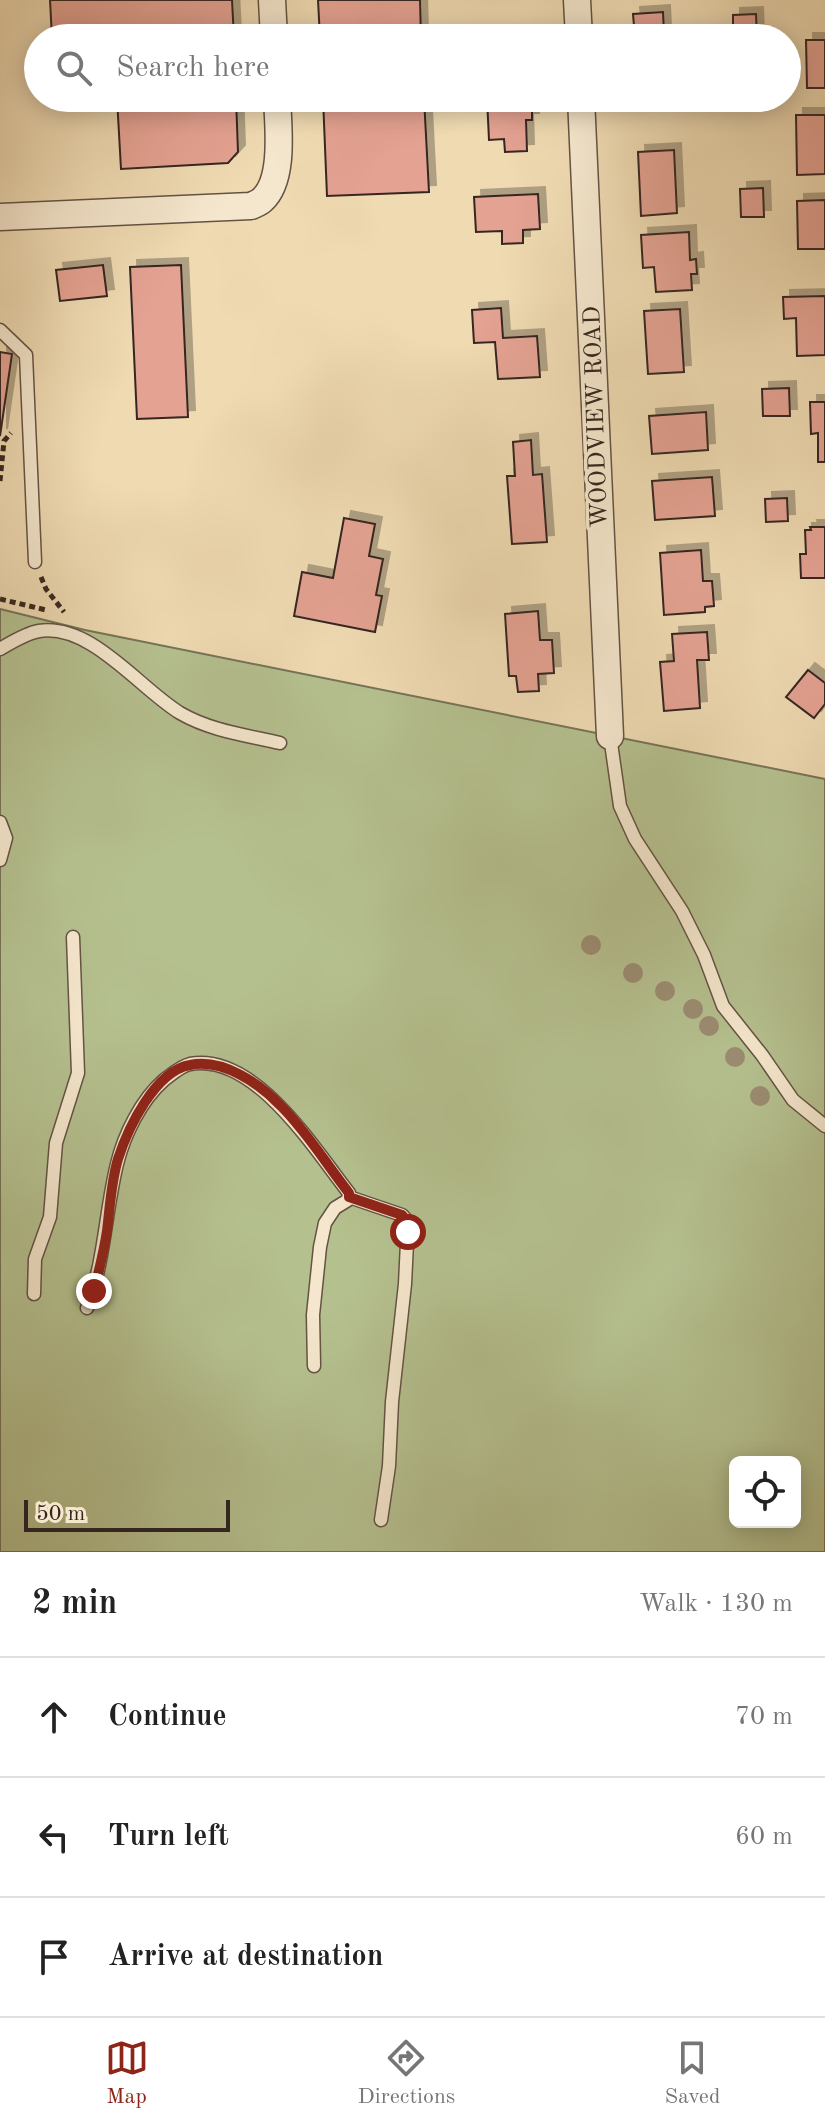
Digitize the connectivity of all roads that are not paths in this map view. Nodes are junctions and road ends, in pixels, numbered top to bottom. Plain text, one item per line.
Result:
1 (272, 0) edge
2 (577, 0) edge
3 (273, 24) edge
4 (578, 24) edge
5 (277, 112) edge
6 (582, 112) edge
7 (0, 217) edge
8 (0, 330) edge
9 (35, 562) road end
10 (0, 649) edge
11 (610, 736) joint
12 (280, 743) dead end
13 (0, 822) edge
14 (0, 860) edge
15 (73, 937) dead end
16 (825, 1126) edge
17 (349, 1197) junction
18 (34, 1294) dead end
19 (87, 1308) dead end
20 (314, 1366) dead end
21 (381, 1520) dead end

1 - 3 street
2 - 4 street
5 - 7 street
6 - 11 street, WOODVIEW ROAD
8 - 9 lane
10 - 12 lane
11 - 16 lane
13 - 14 lane
15 - 18 lane
17 - 19 lane
17 - 20 lane
17 - 21 lane

